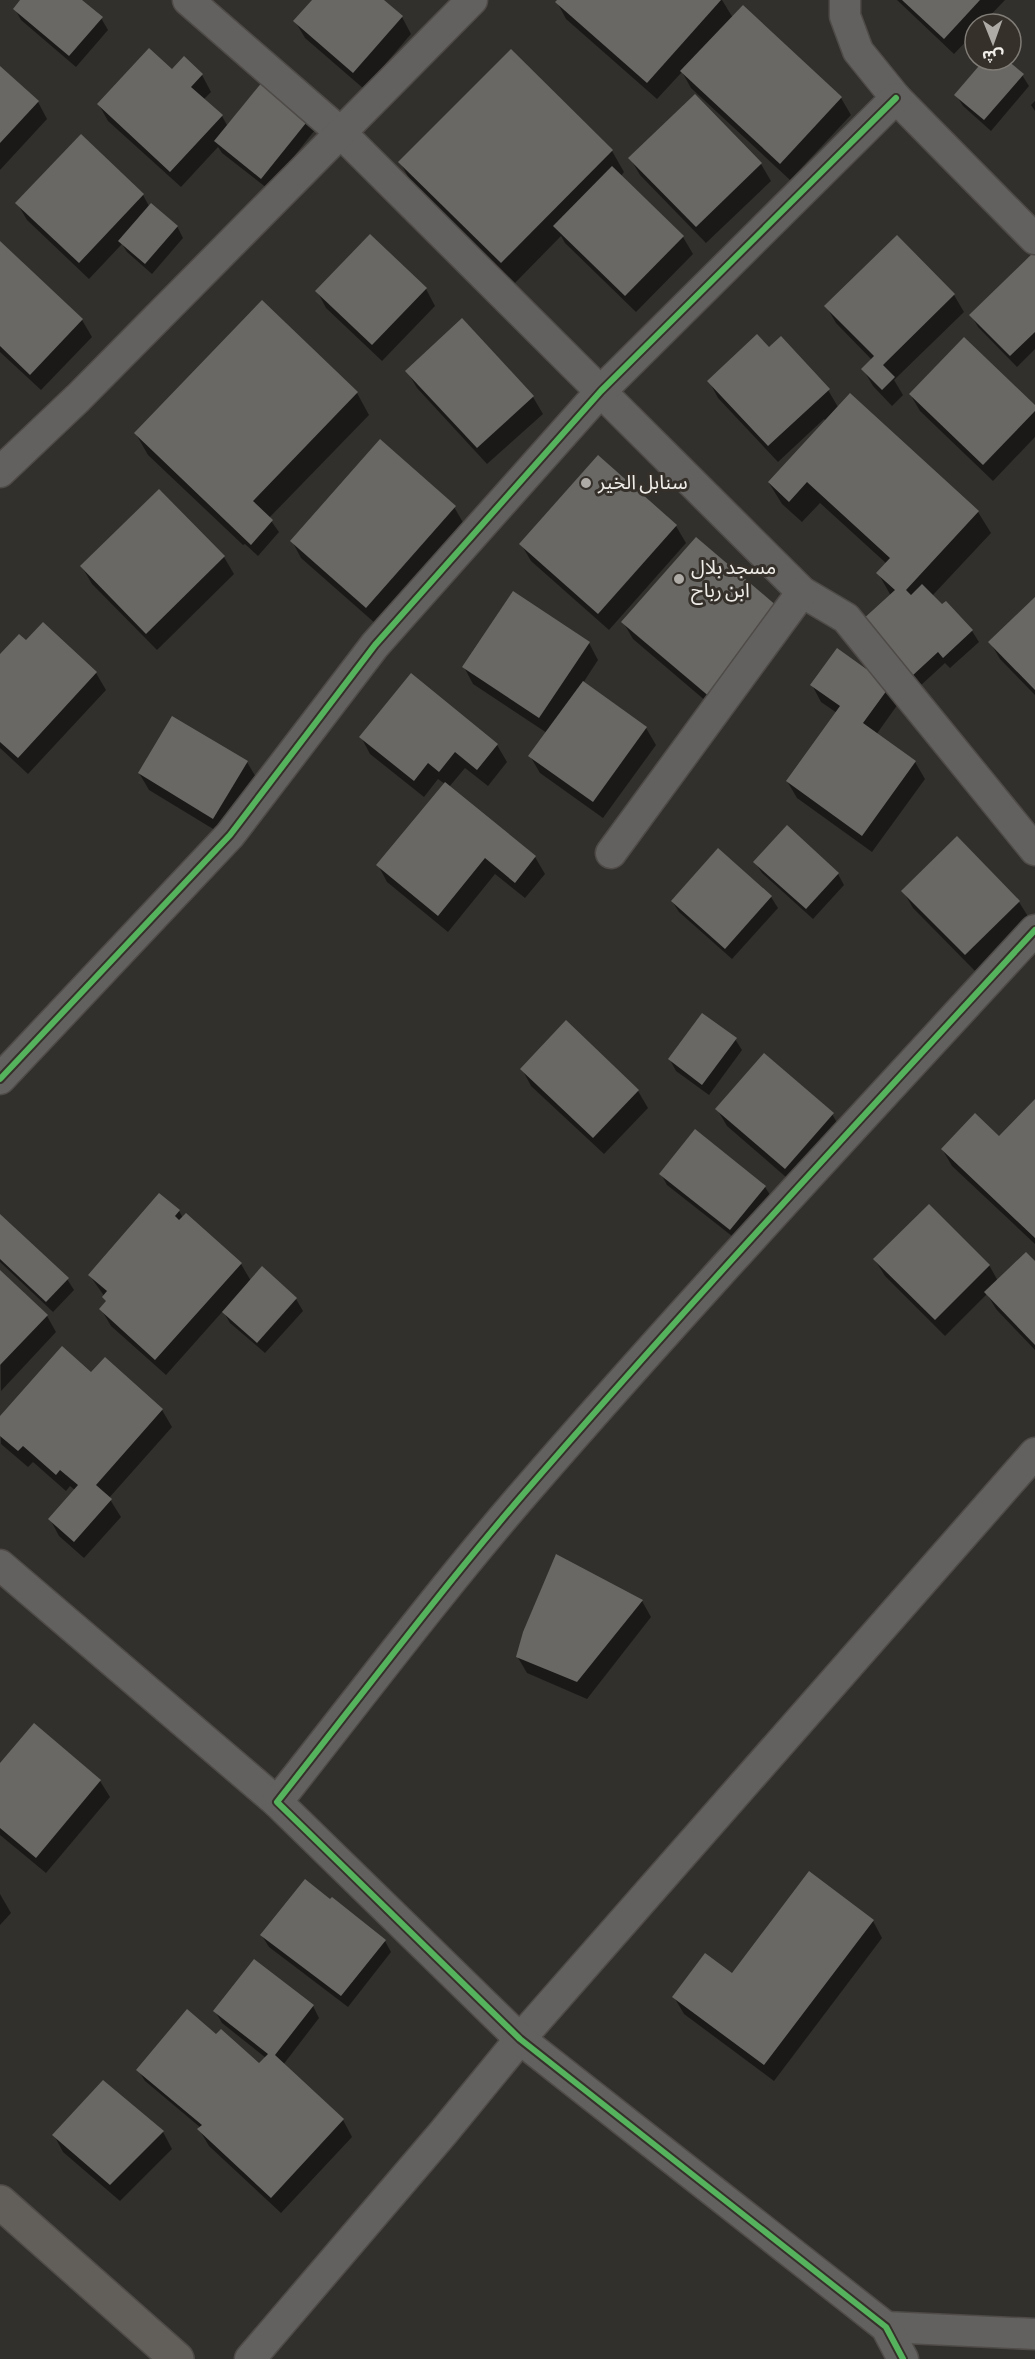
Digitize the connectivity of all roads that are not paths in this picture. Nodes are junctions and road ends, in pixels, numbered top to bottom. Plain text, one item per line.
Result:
1 (188, 0) edge
2 (472, 0) edge
3 (845, 0) edge
4 (896, 98) junction
5 (340, 132) junction
6 (1035, 239) edge
7 (601, 391) junction
8 (0, 472) edge
9 (802, 592) junction
10 (1035, 850) edge
11 (611, 853) dead end
12 (1035, 930) edge
13 (5, 1060) edge
14 (1035, 1453) edge
15 (0, 1565) edge
16 (277, 1802) junction
17 (520, 2039) junction
18 (0, 2202) edge
19 (886, 2327) junction
20 (1035, 2334) edge
21 (177, 2359) edge
22 (250, 2359) edge
23 (903, 2359) edge

1 - 5 street
2 - 5 street
3 - 4 street
4 - 6 street
4 - 7 street
5 - 7 street
5 - 8 street
7 - 9 street
7 - 13 street
9 - 10 street
9 - 11 street
12 - 16 street
14 - 17 street
15 - 16 street
16 - 17 street
17 - 19 street
17 - 22 street
18 - 21 street
19 - 20 street
19 - 23 street

